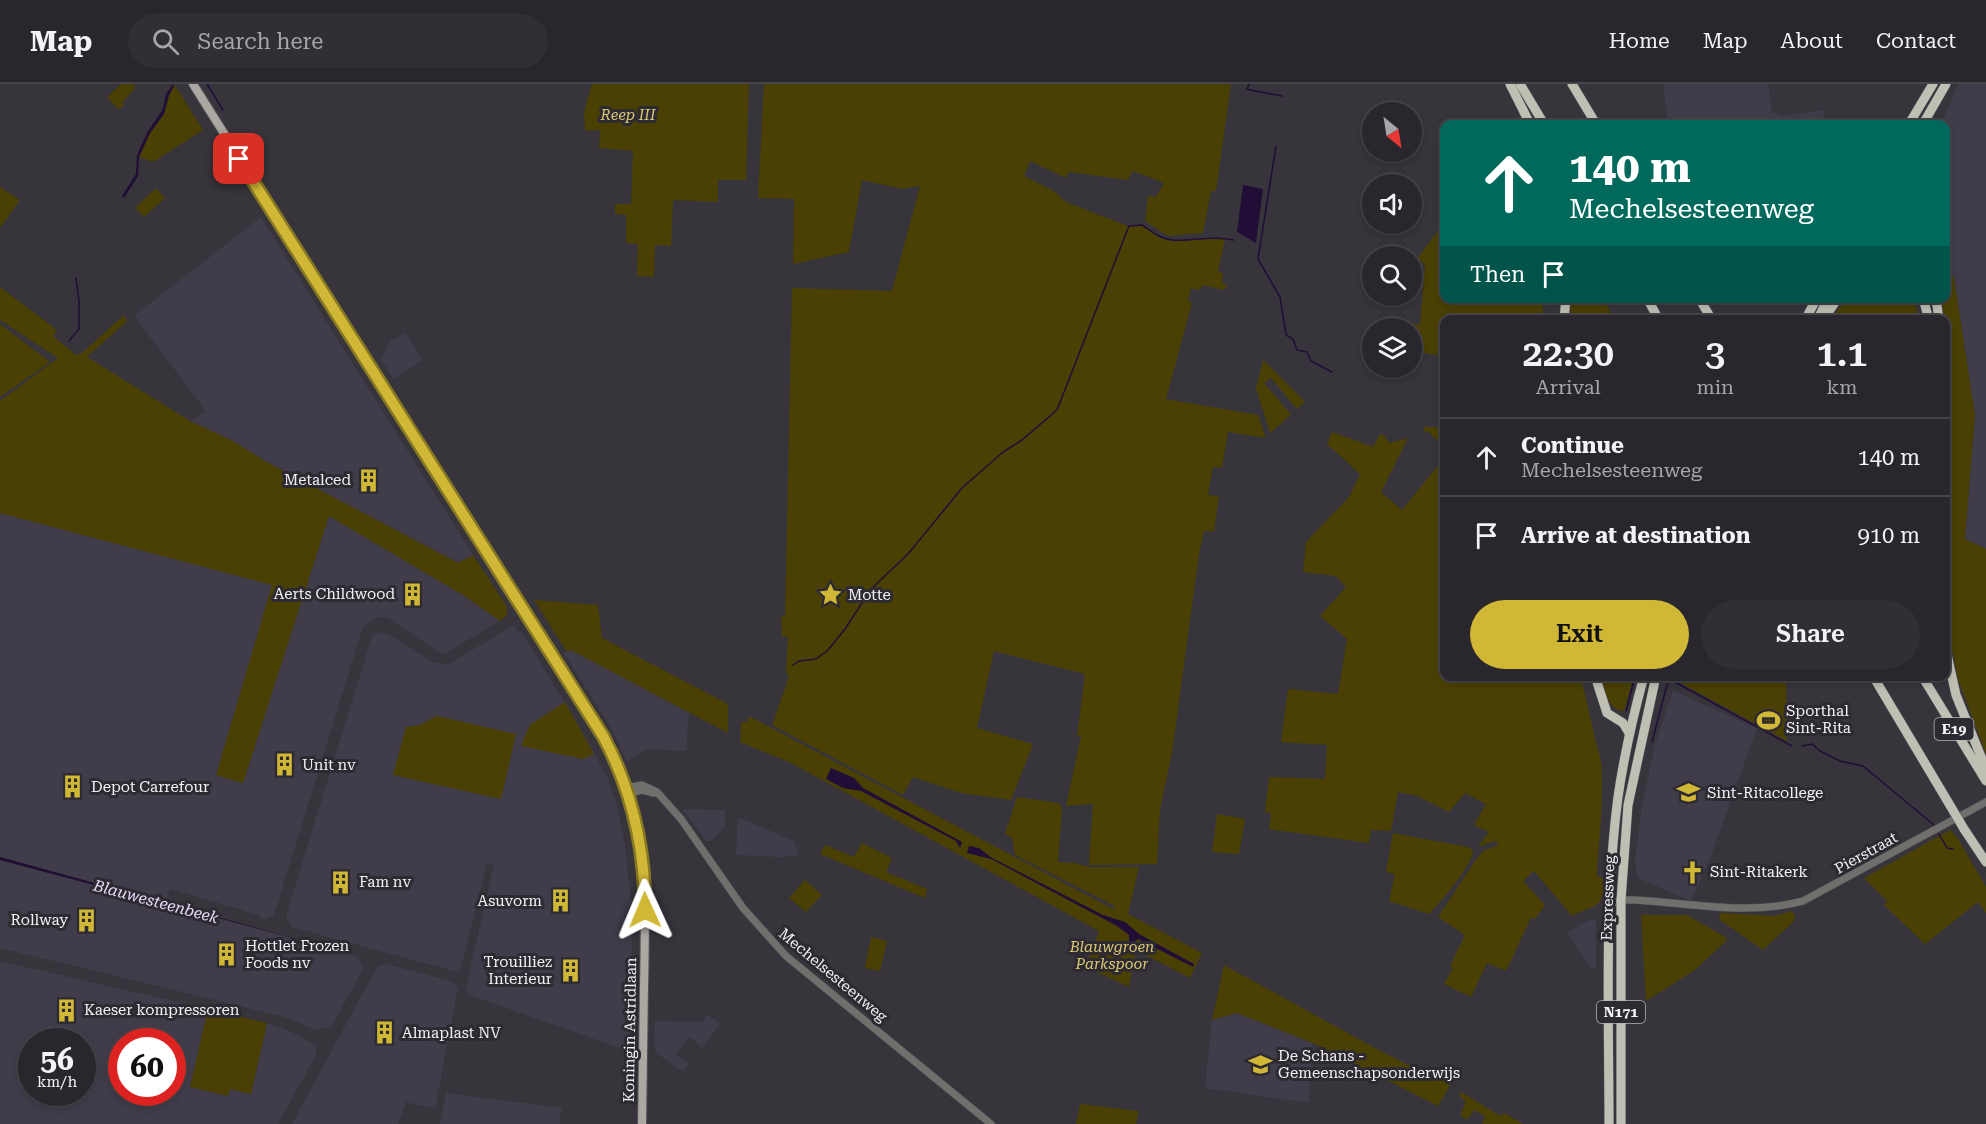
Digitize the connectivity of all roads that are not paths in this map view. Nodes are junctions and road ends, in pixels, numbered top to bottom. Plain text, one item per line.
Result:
1 (193, 84) edge
2 (1572, 84) edge
3 (1933, 84) edge
4 (1946, 84) edge
5 (1514, 85) edge
6 (1938, 99) junction
7 (1528, 120) edge
8 (1541, 120) edge
9 (1594, 120) edge
10 (1911, 120) edge
11 (1925, 120) edge
12 (1930, 120) edge
13 (1950, 668) edge
14 (1597, 681) edge
15 (1643, 681) edge
16 (1655, 681) edge
17 (1876, 681) edge
18 (1925, 681) edge
19 (1604, 705) junction
20 (1646, 716) junction
21 (1633, 717) junction
22 (1629, 733) junction
23 (1986, 769) edge
24 (1986, 781) edge
25 (627, 791) junction
26 (1986, 802) edge
27 (1986, 862) edge
28 (1621, 900) junction
29 (1610, 904) junction
30 (642, 1124) edge
31 (991, 1124) edge
32 (1609, 1124) edge
33 (1621, 1124) edge

1 - 25 main road
2 - 9 highway
3 - 10 highway
4 - 6 highway
5 - 7 highway
5 - 8 highway
6 - 11 highway
6 - 12 highway
13 - 23 highway
14 - 19 highway
15 - 21 highway, Expressweg / N171
16 - 20 highway, Expressweg / N171
17 - 27 highway, E19, bridge
18 - 24 highway, E19
19 - 21 highway
19 - 22 highway
20 - 21 highway
20 - 28 highway, Expressweg / N171
21 - 22 highway, Expressweg / N171
22 - 29 highway, Expressweg / N171
25 - 30 main road, Koningin Astridlaan
25 - 31 street, Mechelsesteenweg
26 - 28 street, Pierstraat
28 - 29 street, Pierstraat
28 - 33 highway, Expressweg / N171
29 - 32 highway, Expressweg / N171

